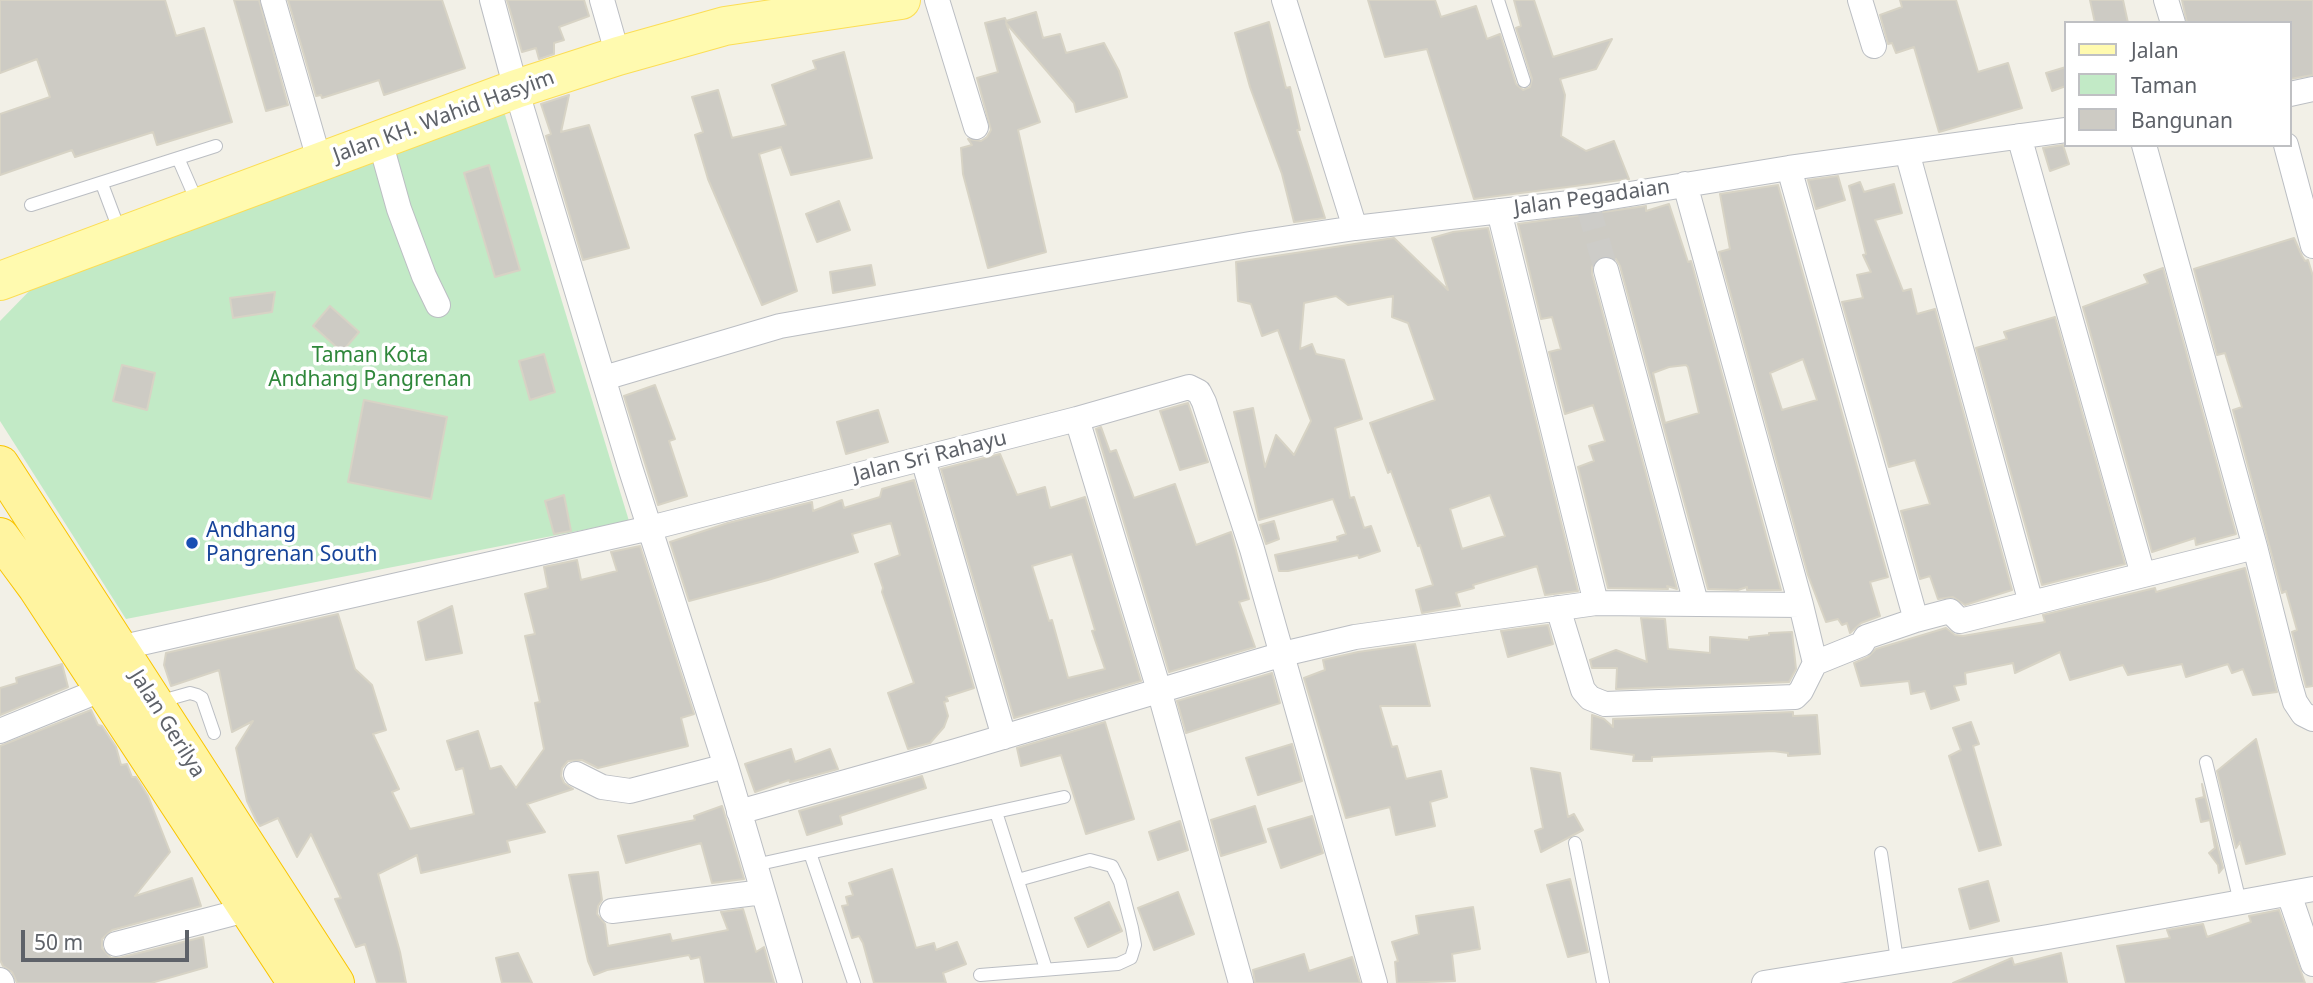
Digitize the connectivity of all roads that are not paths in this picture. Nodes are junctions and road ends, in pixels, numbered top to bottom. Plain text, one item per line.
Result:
1 (273, 0) edge
2 (492, 0) edge
3 (602, 0) edge
4 (901, 0) edge
5 (937, 0) edge
6 (1284, 0) edge
7 (1498, 0) edge
8 (1860, 0) edge
9 (2166, 0) edge
10 (2172, 21) edge
11 (1874, 46) dead end
12 (618, 56) junction
13 (1524, 81) dead end
14 (516, 89) junction
15 (2313, 89) edge
16 (2292, 93) edge
17 (976, 127) dead end
18 (2064, 130) edge
19 (2019, 136) junction
20 (380, 141) junction
21 (216, 146) dead end
22 (2145, 147) edge
23 (2287, 147) edge
24 (1907, 152) junction
25 (178, 158) junction
26 (320, 163) junction
27 (1788, 168) junction
28 (102, 184) junction
29 (1685, 184) junction
30 (31, 205) dead end
31 (199, 207) junction
32 (1499, 211) junction
33 (1355, 229) junction
34 (122, 235) junction
35 (2313, 246) edge
36 (1606, 270) tunnel mouth
37 (0, 281) edge
38 (438, 305) dead end
39 (604, 378) junction
40 (1077, 419) junction
41 (923, 459) junction
42 (0, 464) edge
43 (650, 528) junction
44 (0, 537) edge
45 (2255, 547) junction
46 (2143, 575) junction
47 (1596, 603) junction
48 (1696, 603) junction
49 (2031, 603) junction
50 (1801, 605) junction
51 (1558, 608) junction
52 (1916, 620) junction
53 (119, 648) junction
54 (1283, 654) junction
55 (1815, 663) junction
56 (103, 689) junction
57 (1159, 690) junction
58 (154, 703) junction
59 (2313, 719) edge
60 (0, 731) edge
61 (214, 733) dead end
62 (1004, 737) junction
63 (2206, 762) dead end
64 (726, 766) junction
65 (576, 774) dead end
66 (1064, 797) dead end
67 (739, 811) junction
68 (996, 812) junction
69 (208, 817) junction
70 (1574, 843) dead end
71 (810, 853) junction
72 (1881, 853) dead end
73 (755, 865) junction
74 (1018, 880) junction
75 (763, 892) junction
76 (2301, 892) edge
77 (2241, 902) junction
78 (250, 909) junction
79 (612, 911) dead end
80 (116, 944) dead end
81 (2313, 964) edge
82 (1046, 969) junction
83 (1899, 972) edge
84 (981, 975) dead end
85 (297, 983) edge
86 (335, 983) edge
87 (789, 983) edge
88 (854, 983) edge
89 (1241, 983) edge
90 (1375, 983) edge
91 (1603, 983) edge
92 (1764, 983) edge

1 - 26 street
2 - 14 street
3 - 12 street
4 - 12 main road, Jalan KH. Wahid Hasyim
5 - 17 street
6 - 33 street
7 - 13 lane
8 - 11 street
9 - 10 street
12 - 14 main road, Jalan KH. Wahid Hasyim
14 - 20 main road, Jalan KH. Wahid Hasyim
14 - 39 street
15 - 16 street
18 - 19 street, Jalan Pegadaian
19 - 24 street, Jalan Pegadaian
19 - 46 street
20 - 26 main road, Jalan KH. Wahid Hasyim
20 - 38 street
21 - 25 lane
22 - 45 street
23 - 35 street
24 - 27 street, Jalan Pegadaian
24 - 49 street
25 - 28 lane
25 - 31 lane
26 - 31 main road, Jalan KH. Wahid Hasyim
27 - 29 street, Jalan Pegadaian
27 - 52 street
28 - 30 lane
28 - 34 lane
29 - 32 street, Jalan Pegadaian
29 - 50 street
31 - 34 main road, Jalan KH. Wahid Hasyim
32 - 33 street, Jalan Pegadaian
32 - 47 street
33 - 39 street, Jalan Pegadaian
34 - 37 main road, Jalan KH. Wahid Hasyim
36 - 48 street
39 - 43 street
40 - 41 street, Jalan Sri Rahayu
40 - 54 street, Jalan Sri Rahayu
40 - 57 street
41 - 43 street, Jalan Sri Rahayu
41 - 62 street
42 - 53 highway, Jalan Gerilya
43 - 53 street, Jalan Sri Rahayu
43 - 64 street
44 - 56 highway, Jalan Gerilya
45 - 46 street
45 - 59 street
46 - 49 street
47 - 48 street
47 - 51 street
48 - 50 street
49 - 52 street
50 - 55 street
51 - 54 street
51 - 55 street
52 - 55 street
53 - 58 highway, Jalan Gerilya
54 - 57 street
54 - 90 street
56 - 60 street
56 - 69 highway, Jalan Gerilya
57 - 62 street
57 - 89 street
58 - 61 lane
58 - 69 highway, Jalan Gerilya
62 - 67 street
63 - 77 lane
64 - 65 street
64 - 67 street
66 - 68 lane
67 - 73 street
68 - 71 lane
68 - 74 lane
69 - 78 highway, Jalan Gerilya
69 - 86 highway, Jalan Gerilya
70 - 91 lane
71 - 73 lane
71 - 88 lane
72 - 83 lane
73 - 75 street
74 - 82 lane
74 - 82 lane
75 - 79 street
75 - 87 street
76 - 77 street
76 - 81 street
77 - 83 street
78 - 80 street
78 - 85 highway, Jalan Gerilya
82 - 84 lane
83 - 92 street

